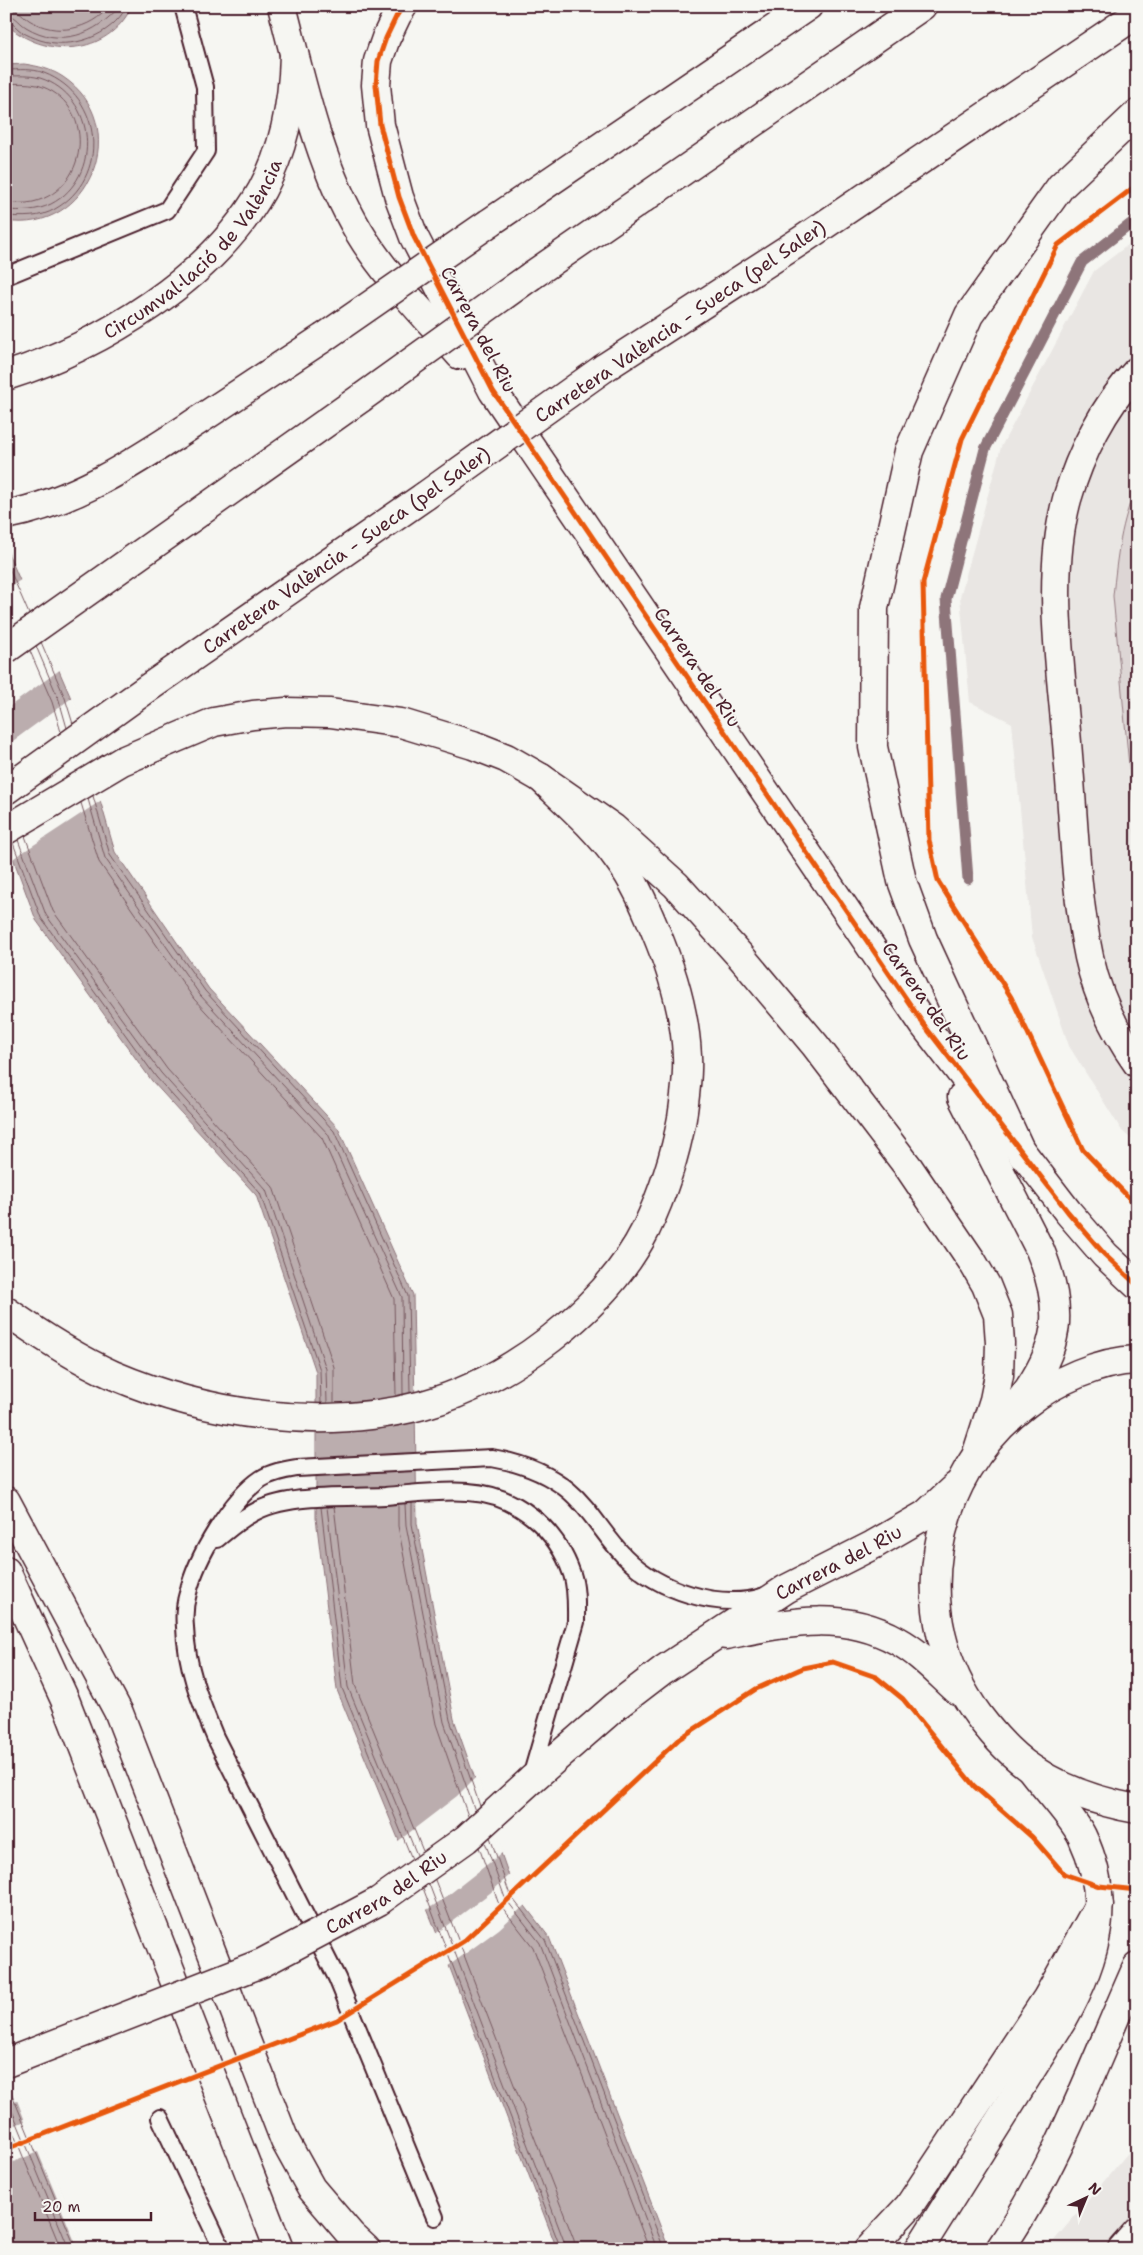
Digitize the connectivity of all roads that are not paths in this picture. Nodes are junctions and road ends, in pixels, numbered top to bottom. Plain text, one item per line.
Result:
1 (183, 6) edge
2 (282, 6) edge
3 (403, 6) edge
4 (808, 6) edge
5 (922, 6) edge
6 (1137, 14) edge
7 (294, 54) junction
8 (1137, 114) edge
9 (6, 276) edge
10 (1137, 372) edge
11 (6, 376) edge
12 (493, 391) junction
13 (12, 514) edge
14 (6, 649) edge
15 (541, 778) junction
16 (6, 790) edge
17 (6, 830) edge
18 (924, 1025) junction
19 (1137, 1063) edge
20 (1023, 1156) junction
21 (1137, 1285) edge
22 (6, 1312) edge
23 (1137, 1360) edge
24 (1006, 1420) junction
25 (977, 1453) junction
26 (958, 1485) junction
27 (6, 1501) edge
28 (209, 1545) junction
29 (6, 1571) edge
30 (786, 1589) junction
31 (714, 1638) junction
32 (968, 1701) junction
33 (1031, 1769) junction
34 (530, 1780) junction
35 (1137, 1809) edge
36 (1099, 1905) junction
37 (1137, 1967) edge
38 (6, 2063) edge
39 (160, 2118) dead end
40 (435, 2217) dead end
41 (1137, 2232) edge
42 (222, 2249) edge
43 (279, 2249) edge
44 (366, 2249) edge
45 (869, 2249) edge
46 (919, 2249) edge
47 (1000, 2249) edge
48 (1122, 2249) edge

1 - 9 lane
2 - 7 main road, Carrera del Riu
3 - 12 main road, Carrera del Riu
4 - 13 main road, bridge
5 - 14 main road, bridge
6 - 16 main road, Carretera València - Sueca (pel Saler), bridge
7 - 11 main road, Circumval·lació de València
7 - 12 main road, Carrera del Riu
8 - 20 main road
10 - 19 main road
12 - 18 main road, Carrera del Riu
15 - 17 main road
15 - 22 main road
15 - 25 main road
18 - 20 main road, Carrera del Riu
18 - 24 main road, Carrera del Riu
20 - 21 main road, Carrera del Riu
23 - 24 main road
24 - 25 main road
25 - 26 main road
26 - 30 main road, Carrera del Riu
26 - 32 main road
27 - 44 main road
28 - 30 lane
28 - 34 lane
28 - 40 lane
29 - 43 main road
30 - 31 main road, Carrera del Riu
31 - 32 main road, Carrera del Riu
31 - 34 main road, Carrera del Riu
32 - 33 main road
33 - 35 main road
33 - 36 main road
34 - 38 main road, Carrera del Riu, bridge
36 - 45 main road
36 - 46 main road
37 - 47 main road
39 - 42 lane
41 - 48 main road

